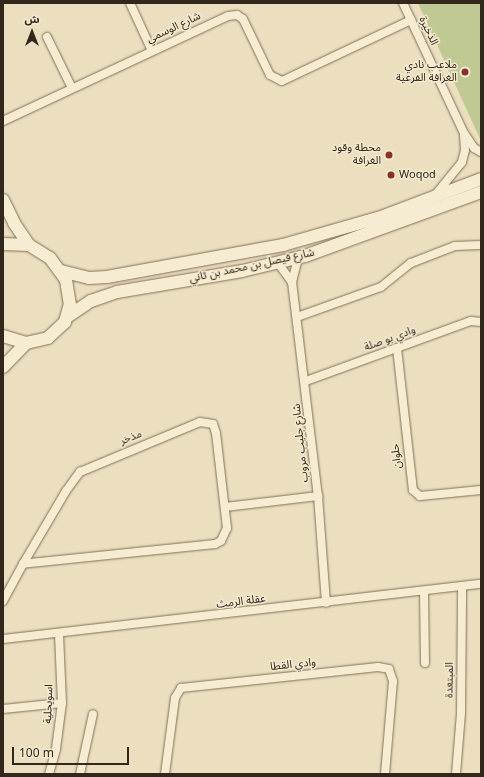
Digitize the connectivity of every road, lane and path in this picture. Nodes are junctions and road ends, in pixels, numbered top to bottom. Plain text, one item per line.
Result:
1 (130, 3) edge
2 (403, 3) edge
3 (411, 20) junction
4 (47, 37) dead end
5 (152, 51) junction
6 (72, 88) junction
7 (3, 120) edge
8 (464, 133) junction
9 (481, 152) edge
10 (481, 179) edge
11 (481, 192) edge
12 (434, 196) junction
13 (3, 200) edge
14 (3, 244) edge
15 (29, 244) junction
16 (481, 245) edge
17 (298, 258) junction
18 (278, 263) junction
19 (62, 272) junction
20 (292, 282) junction
21 (68, 317) junction
22 (297, 317) junction
23 (481, 322) edge
24 (3, 336) edge
25 (26, 343) junction
26 (397, 348) junction
27 (3, 367) edge
28 (306, 381) junction
29 (481, 490) edge
30 (318, 496) junction
31 (225, 507) junction
32 (23, 564) junction
33 (481, 584) edge
34 (462, 587) junction
35 (424, 591) junction
36 (3, 601) edge
37 (326, 603) junction
38 (59, 634) junction
39 (3, 639) edge
40 (425, 663) dead end
41 (62, 703) junction
42 (3, 709) edge
43 (93, 714) dead end
44 (49, 774) edge
45 (80, 774) edge
46 (165, 774) edge
47 (385, 774) edge
48 (456, 774) edge

1 - 5 street
2 - 3 street, الذخيرة
3 - 5 street, شارع الوسمي
3 - 8 street, الذخيرة
4 - 6 street
5 - 6 street, شارع الوسمي
6 - 7 street, شارع الوسمي
8 - 9 street, الذخيرة
8 - 12 street, الذخيرة
10 - 12 street, شارع فيصل بن محمد بن ثاني
11 - 17 street, شارع فيصل بن محمد بن ثاني
12 - 19 street, شارع فيصل بن محمد بن ثاني
13 - 15 street
14 - 15 street
15 - 19 street
16 - 22 street
17 - 18 street, شارع فيصل بن محمد بن ثاني
17 - 20 street, شارع جليب مروب
18 - 20 street, شارع جليب مروب
18 - 21 street, شارع فيصل بن محمد بن ثاني
19 - 21 street
20 - 22 street, شارع جليب مروب
21 - 25 street
22 - 28 street, شارع جليب مروب
23 - 26 street, وادي بو صلة
24 - 25 street
25 - 27 street
26 - 28 street, وادي بو صلة
26 - 29 street, حلوان
28 - 30 street, شارع جليب مروب
30 - 31 street
30 - 37 street, شارع جليب مروب
31 - 32 street, مذخر
31 - 32 street, مذخر
32 - 36 street, مذخر
33 - 34 street, عقلة الرمث
34 - 35 street, عقلة الرمث
34 - 48 street, المبتعدة
35 - 37 street, عقلة الرمث
35 - 40 street
37 - 38 street, عقلة الرمث
38 - 39 street, عقلة الرمث
38 - 41 street, اسويحلية
41 - 42 street
41 - 44 street, اسويحلية
43 - 45 street
46 - 47 street, وادي القطا

